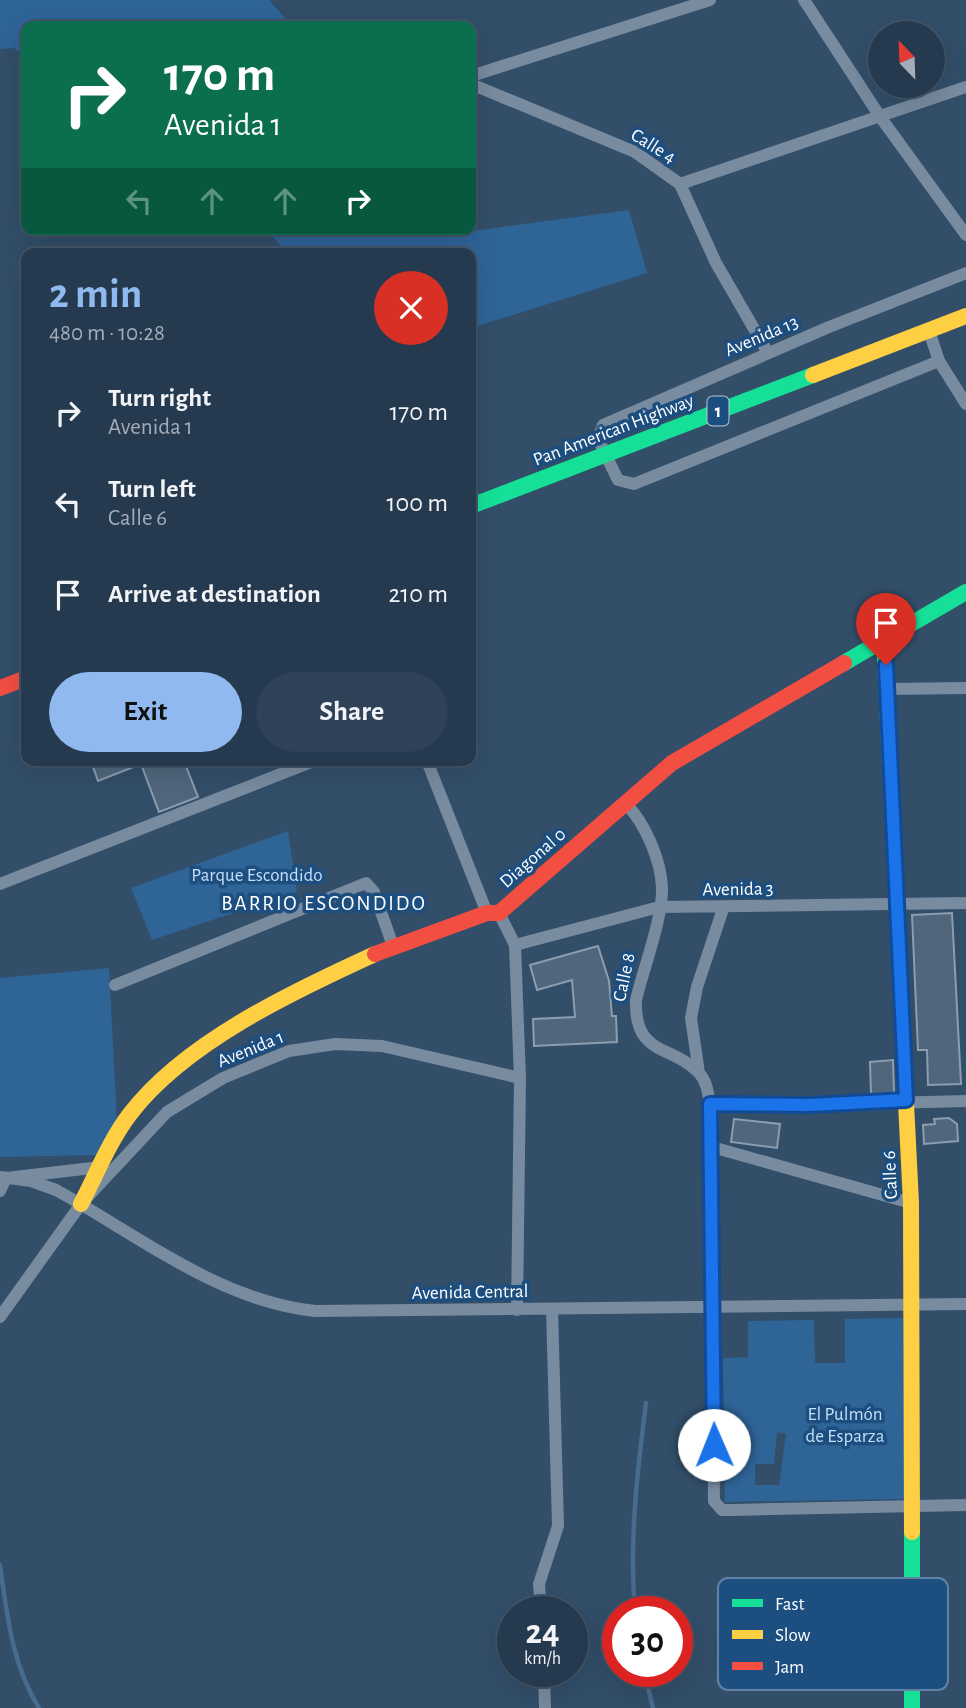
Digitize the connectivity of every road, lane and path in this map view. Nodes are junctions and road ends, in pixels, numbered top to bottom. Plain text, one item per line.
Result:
1 (710, 0) edge
2 (804, 0) edge
3 (476, 74) edge
4 (476, 86) edge
5 (966, 87) edge
6 (881, 118) junction
7 (680, 184) junction
8 (966, 235) edge
9 (966, 273) edge
10 (966, 316) edge
11 (929, 331) junction
12 (768, 353) junction
13 (939, 361) junction
14 (966, 404) edge
15 (606, 455) junction
16 (476, 504) edge
17 (966, 592) edge
18 (884, 640) junction
19 (21, 680) edge
20 (0, 688) edge
21 (966, 688) edge
22 (887, 689) junction
23 (301, 766) edge
24 (429, 766) edge
25 (626, 804) junction
26 (0, 884) edge
27 (966, 903) edge
28 (898, 905) junction
29 (659, 907) junction
30 (723, 908) junction
31 (493, 913) junction
32 (515, 945) junction
33 (393, 946) junction
34 (115, 985) dead end
35 (699, 1073) junction
36 (520, 1078) junction
37 (906, 1100) junction
38 (966, 1101) edge
39 (710, 1104) junction
40 (712, 1147) junction
41 (101, 1167) junction
42 (3, 1177) edge
43 (0, 1191) edge
44 (911, 1203) junction
45 (81, 1204) junction
46 (913, 1304) junction
47 (966, 1304) edge
48 (712, 1306) junction
49 (552, 1309) junction
50 (517, 1310) junction
51 (0, 1317) edge
52 (966, 1505) edge
53 (914, 1507) junction
54 (913, 1578) edge
55 (540, 1596) edge
56 (544, 1687) edge
57 (912, 1690) edge
58 (545, 1708) edge
59 (912, 1708) edge

1 - 3 street
2 - 6 street
4 - 7 street, Calle 4
5 - 6 street
6 - 7 street
6 - 8 street
7 - 12 street, Calle 4
9 - 12 street, Avenida 13
10 - 11 main road, Pan American Highway / 1
11 - 13 street
11 - 15 main road, Pan American Highway / 1
12 - 15 street, Avenida 13
13 - 14 street
13 - 15 street
15 - 16 main road, Pan American Highway / 1
17 - 18 main road, Diagonal 0
18 - 22 main road, Calle 6
18 - 25 main road, Diagonal 0
19 - 20 main road
21 - 22 street
22 - 28 main road, Calle 6
23 - 26 street
24 - 31 street
25 - 29 street, Calle 8
25 - 31 main road, Diagonal 0
27 - 28 street, Avenida 3
28 - 30 street, Avenida 3
28 - 37 main road, Calle 6
29 - 30 street, Avenida 3
29 - 32 street, Avenida 3
29 - 35 street, Calle 8
30 - 35 street
31 - 32 street
31 - 33 main road, Diagonal 0
32 - 36 street
33 - 34 street
33 - 41 main road, Diagonal 0
35 - 39 street
36 - 45 street, Avenida 1
36 - 50 street
37 - 38 street
37 - 39 street
37 - 44 main road, Calle 6
39 - 40 street
40 - 44 street
40 - 48 street
41 - 42 street
41 - 45 main road, Diagonal 0
42 - 43 street
42 - 45 street, Avenida Central
44 - 46 main road, Calle 6
45 - 50 street, Avenida Central
45 - 51 street, Avenida 1
46 - 47 street, Avenida Central
46 - 48 street, Avenida Central
46 - 53 main road, Calle 6
48 - 49 street, Avenida Central
48 - 53 street
49 - 50 street, Avenida Central
49 - 55 street
52 - 53 street
53 - 54 main road, Calle 6
56 - 58 street
57 - 59 main road, Calle 6

